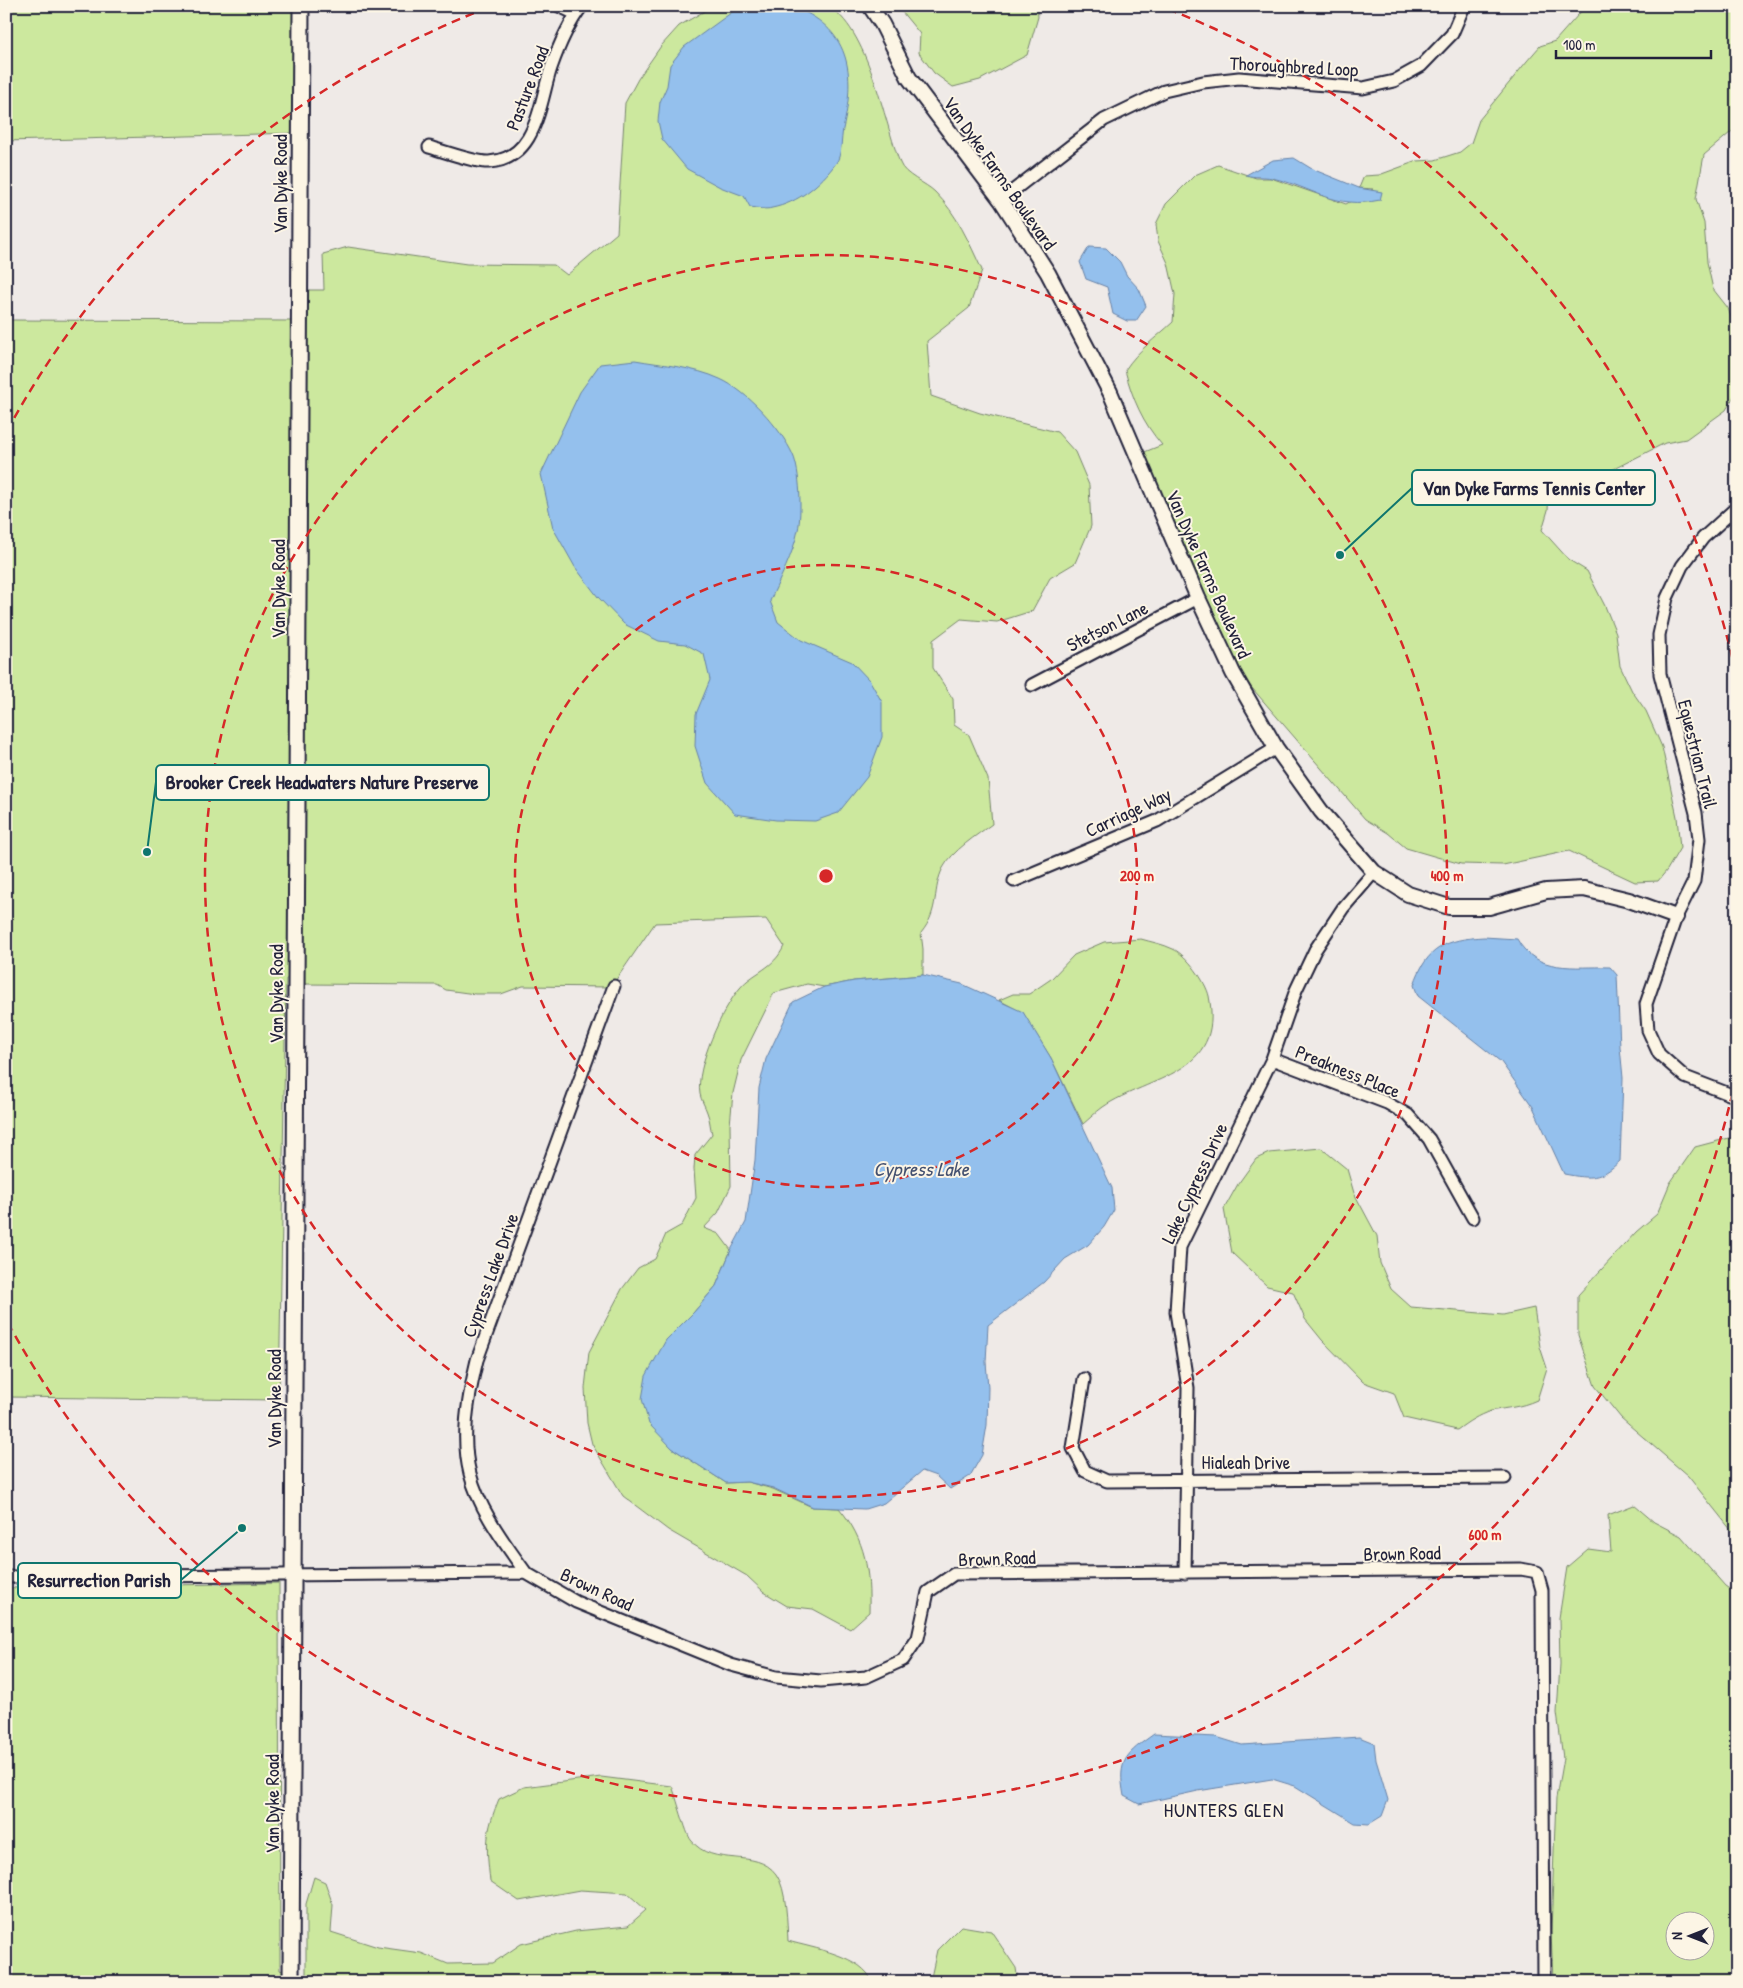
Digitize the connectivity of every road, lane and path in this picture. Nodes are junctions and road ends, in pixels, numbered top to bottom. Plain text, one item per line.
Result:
1 (301, 6) edge
2 (559, 6) edge
3 (870, 6) edge
4 (1464, 6) edge
5 (579, 10) edge
6 (429, 147) dead end
7 (1001, 200) junction
8 (1737, 507) edge
9 (1198, 598) junction
10 (1032, 685) dead end
11 (1276, 748) junction
12 (1374, 872) junction
13 (1014, 881) dead end
14 (1676, 917) junction
15 (614, 986) dead end
16 (1272, 1059) junction
17 (1737, 1097) edge
18 (1473, 1218) dead end
19 (1084, 1379) dead end
20 (1505, 1478) dead end
21 (1185, 1480) junction
22 (526, 1573) junction
23 (1186, 1573) junction
24 (294, 1574) junction
25 (6, 1577) edge
26 (291, 1982) edge
27 (1544, 1982) edge

1 - 24 main road, Van Dyke Road
2 - 5 street
3 - 7 street, Van Dyke Farms Boulevard
4 - 7 street, Thoroughbred Loop
5 - 6 street, Pasture Road
7 - 9 street, Van Dyke Farms Boulevard
8 - 14 street, Equestrian Trail
9 - 10 street, Stetson Lane
9 - 11 street, Van Dyke Farms Boulevard
11 - 12 street, Van Dyke Farms Boulevard
11 - 13 street, Carriage Way
12 - 14 street, Van Dyke Farms Boulevard
12 - 16 street, Lake Cypress Drive
14 - 17 street, Equestrian Trail
15 - 22 street, Cypress Lake Drive
16 - 18 street, Preakness Place
16 - 21 street, Lake Cypress Drive
19 - 21 street, Hialeah Drive
20 - 21 street, Hialeah Drive
21 - 23 street, Lake Cypress Drive
22 - 23 street, Brown Road
22 - 24 street
23 - 27 street, Brown Road
24 - 25 street
24 - 26 main road, Van Dyke Road

